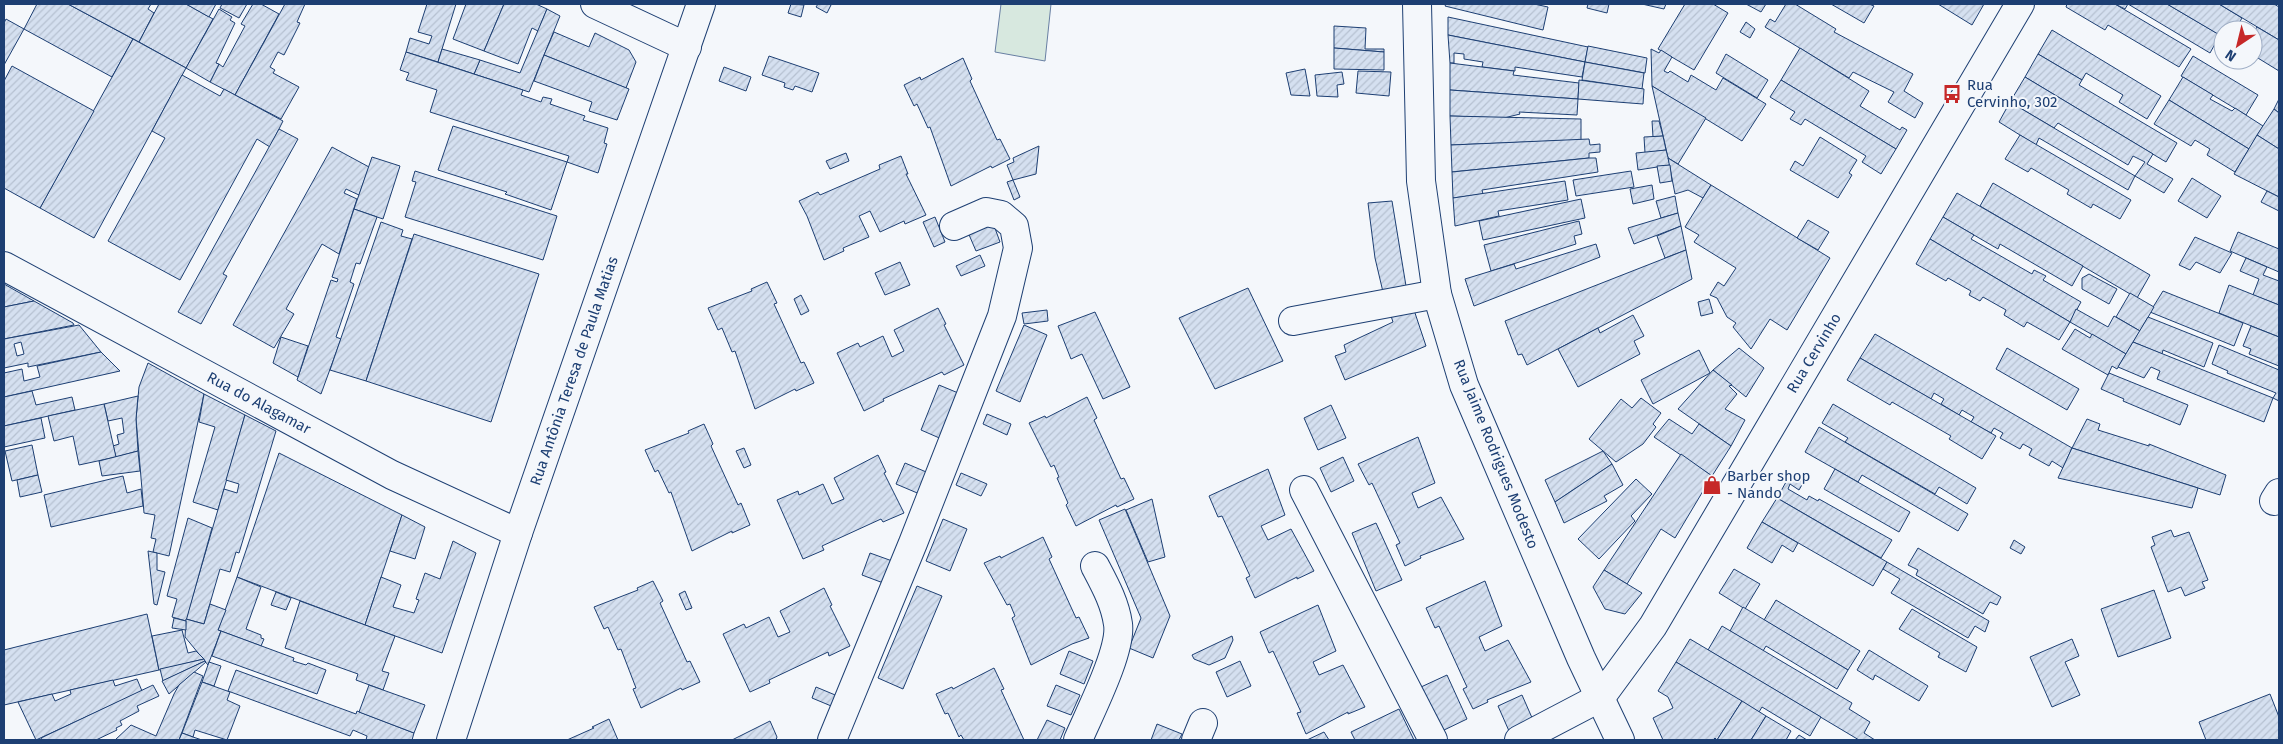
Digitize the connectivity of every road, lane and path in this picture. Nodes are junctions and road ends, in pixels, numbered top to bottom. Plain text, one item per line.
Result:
1 (595, 4) edge
2 (701, 4) edge
3 (1417, 4) edge
4 (2020, 4) edge
5 (687, 47) junction
6 (954, 226) dead end
7 (4, 266) edge
8 (1437, 294) junction
9 (1293, 321) dead end
10 (1304, 490) dead end
11 (518, 534) junction
12 (1096, 566) dead end
13 (1601, 698) junction
14 (451, 740) edge
15 (832, 740) edge
16 (1078, 740) edge
17 (1433, 740) edge
18 (1519, 740) edge
19 (1620, 740) edge

1 - 5 street
2 - 5 street, Rua Antônia Teresa de Paula Matias
3 - 8 street, Rua Jaime Rodrigues Modesto
4 - 13 street, Rua Cervinho
5 - 11 street, Rua Antônia Teresa de Paula Matias
6 - 15 street
7 - 11 street, Rua do Alagamar
8 - 9 street
8 - 13 street, Rua Jaime Rodrigues Modesto
10 - 17 street
11 - 14 street, Rua Antônia Teresa de Paula Matias
12 - 16 street
13 - 18 street
13 - 19 street, Rua Jaime Rodrigues Modesto

